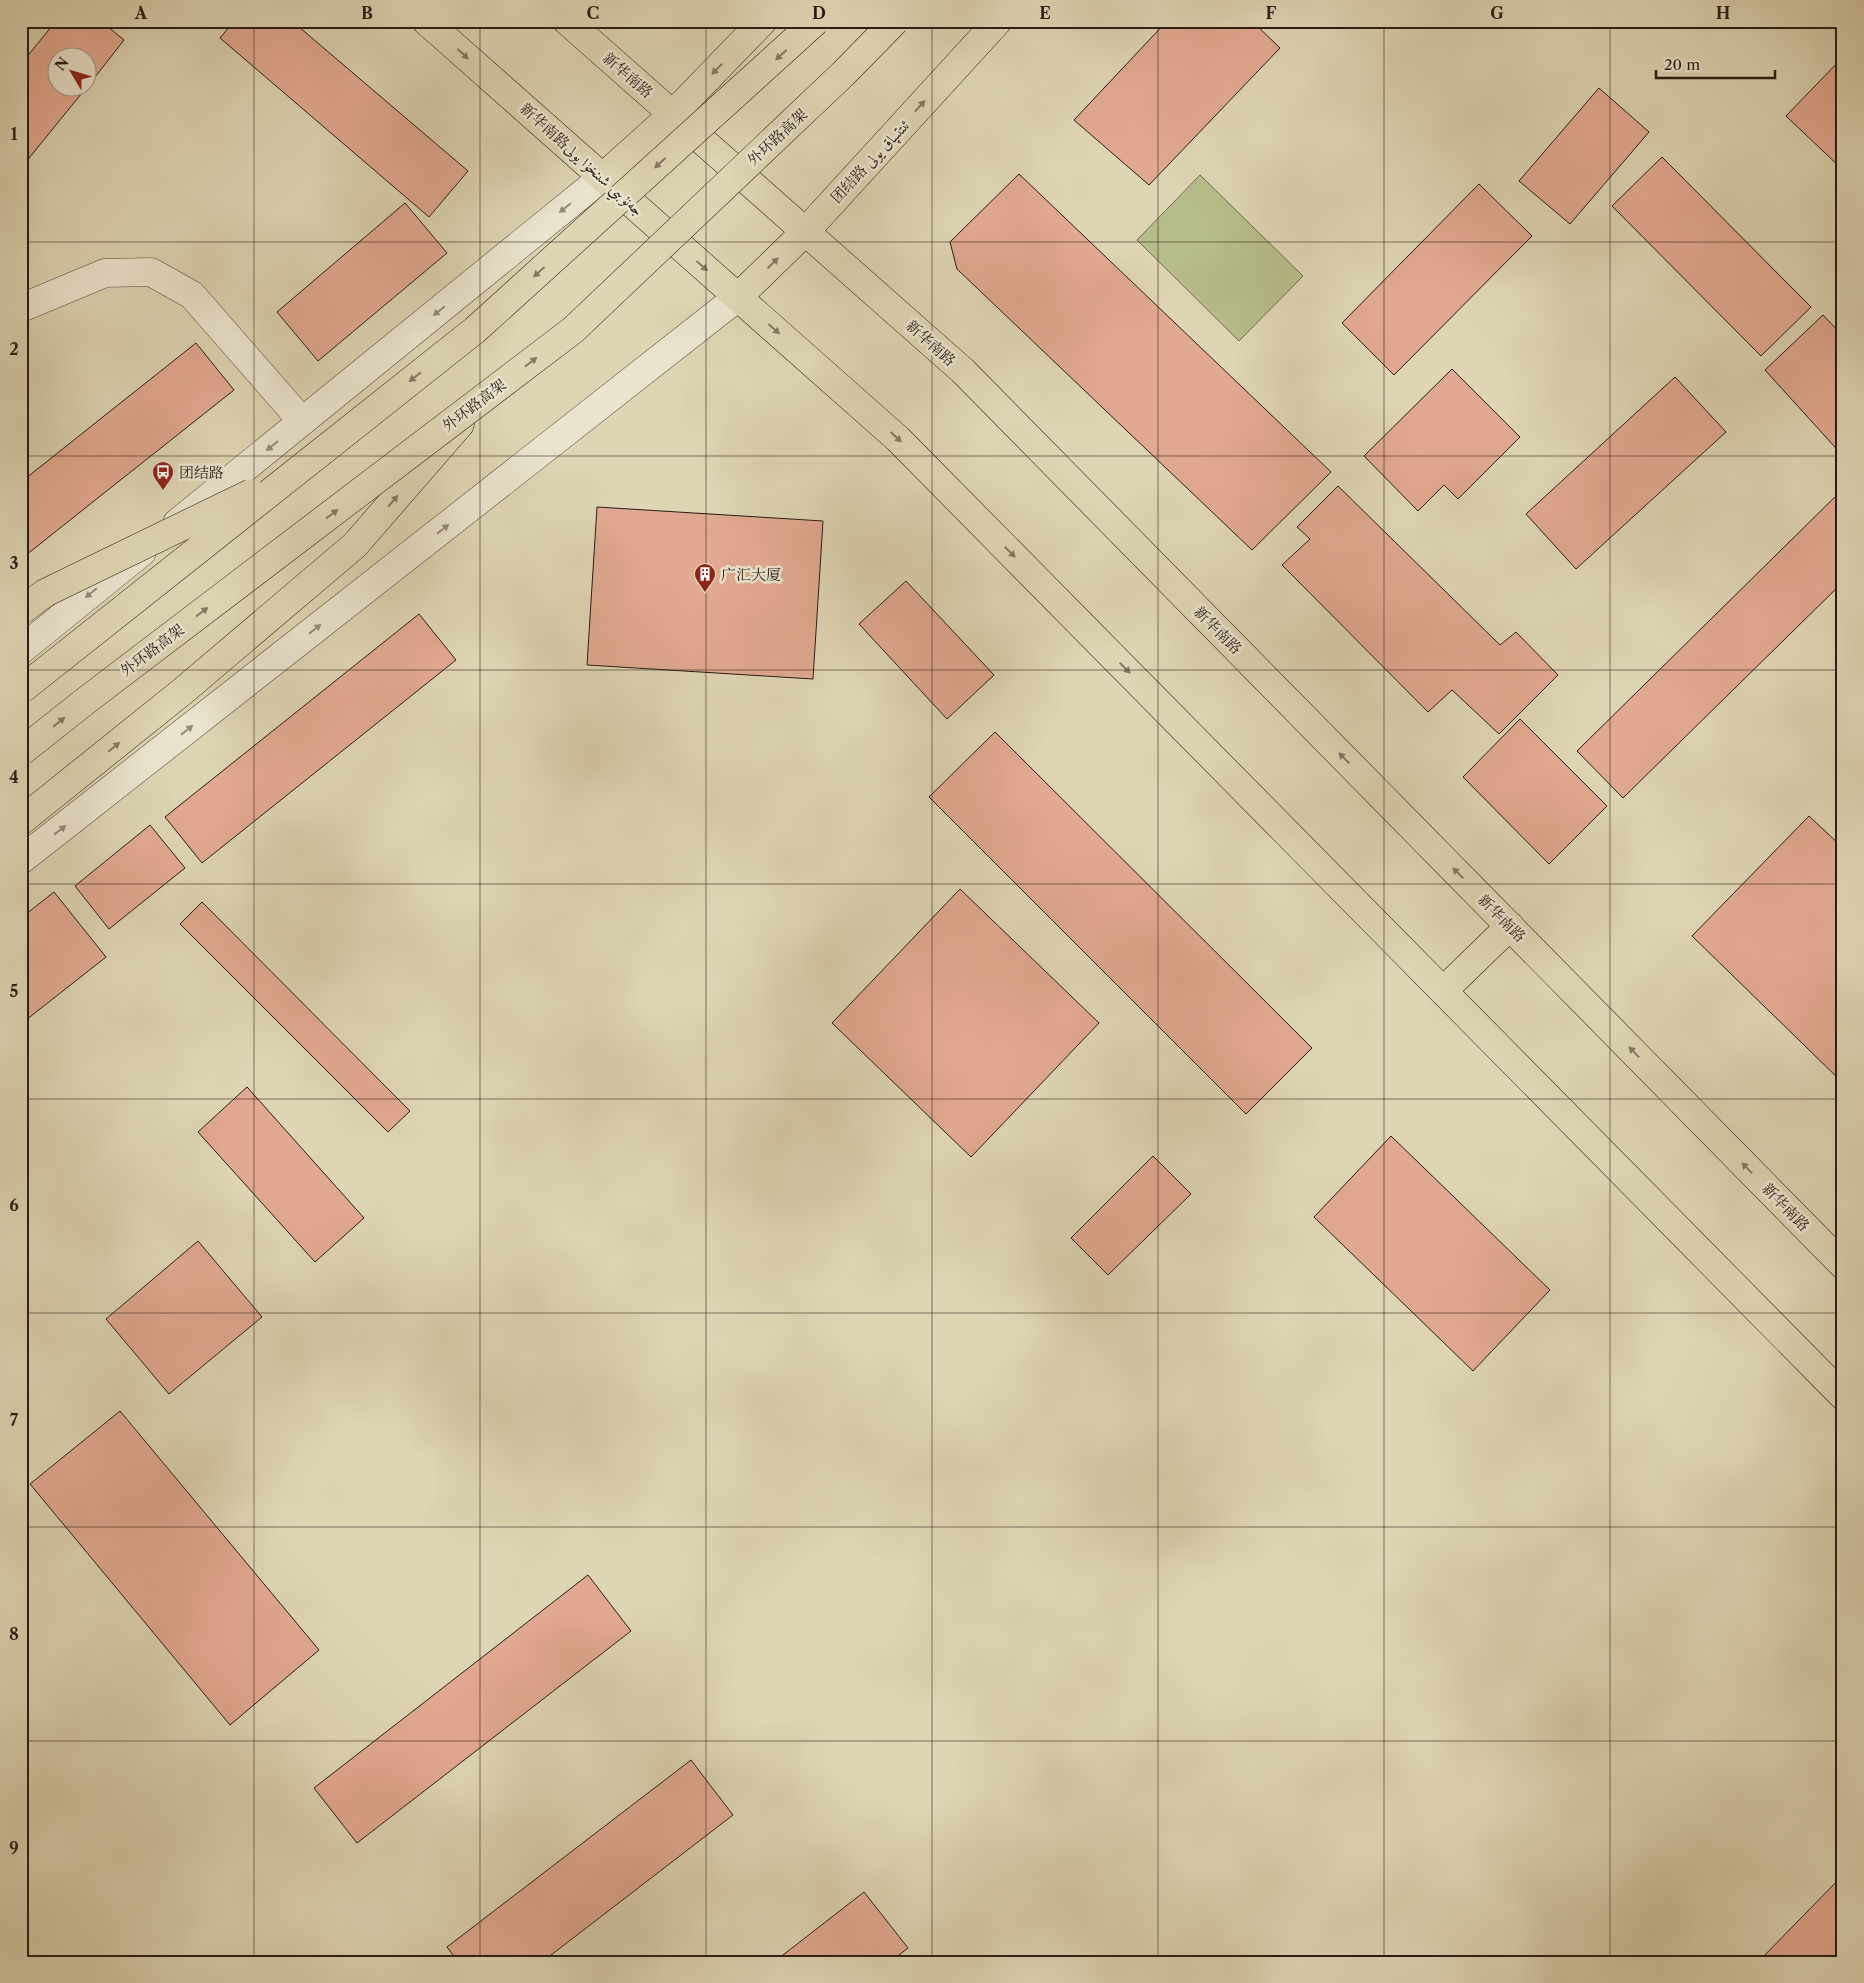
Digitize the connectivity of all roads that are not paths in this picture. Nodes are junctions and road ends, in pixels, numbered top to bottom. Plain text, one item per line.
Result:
1 (426, 21) edge
2 (567, 21) edge
3 (763, 21) edge
4 (816, 21) edge
5 (894, 21) edge
6 (998, 21) edge
7 (673, 114) junction
8 (603, 177) junction
9 (805, 232) junction
10 (738, 297) junction
11 (21, 308) edge
12 (480, 401) junction
13 (302, 421) junction
14 (297, 471) junction
15 (21, 611) edge
16 (21, 650) edge
17 (21, 690) edge
18 (21, 752) edge
19 (21, 821) edge
20 (21, 860) edge
21 (1510, 926) junction
22 (1443, 991) junction
23 (1843, 1265) edge
24 (1843, 1396) edge

1 -> 8 main road, 新华南路جەنۇبىي شىنخۇا يولى
2 - 7 main road, 新华南路
3 -> 7 main road
4 -> 14 main road, bridge
12 -> 5 main road, 外环路高架, bridge
9 -> 6 main road, 团结路 ئىتتىپاق يولى
7 - 8 main road
7 - 9 main road, 新华南路
8 -> 10 main road, 新华南路جەنۇبىي شىنخۇا يولى
8 -> 13 street
10 -> 9 main road, 团结路 ئىتتىپاق يولى
21 -> 9 main road, 新华南路
20 -> 10 street
10 -> 22 main road
11 - 13 street
18 -> 12 main road, 外环路高架, bridge
19 -> 12 main road, bridge
13 -> 16 street
14 - 15 main road, bridge
14 - 17 main road, bridge
21 - 22 main road
23 -> 21 main road, 新华南路
22 - 24 main road

